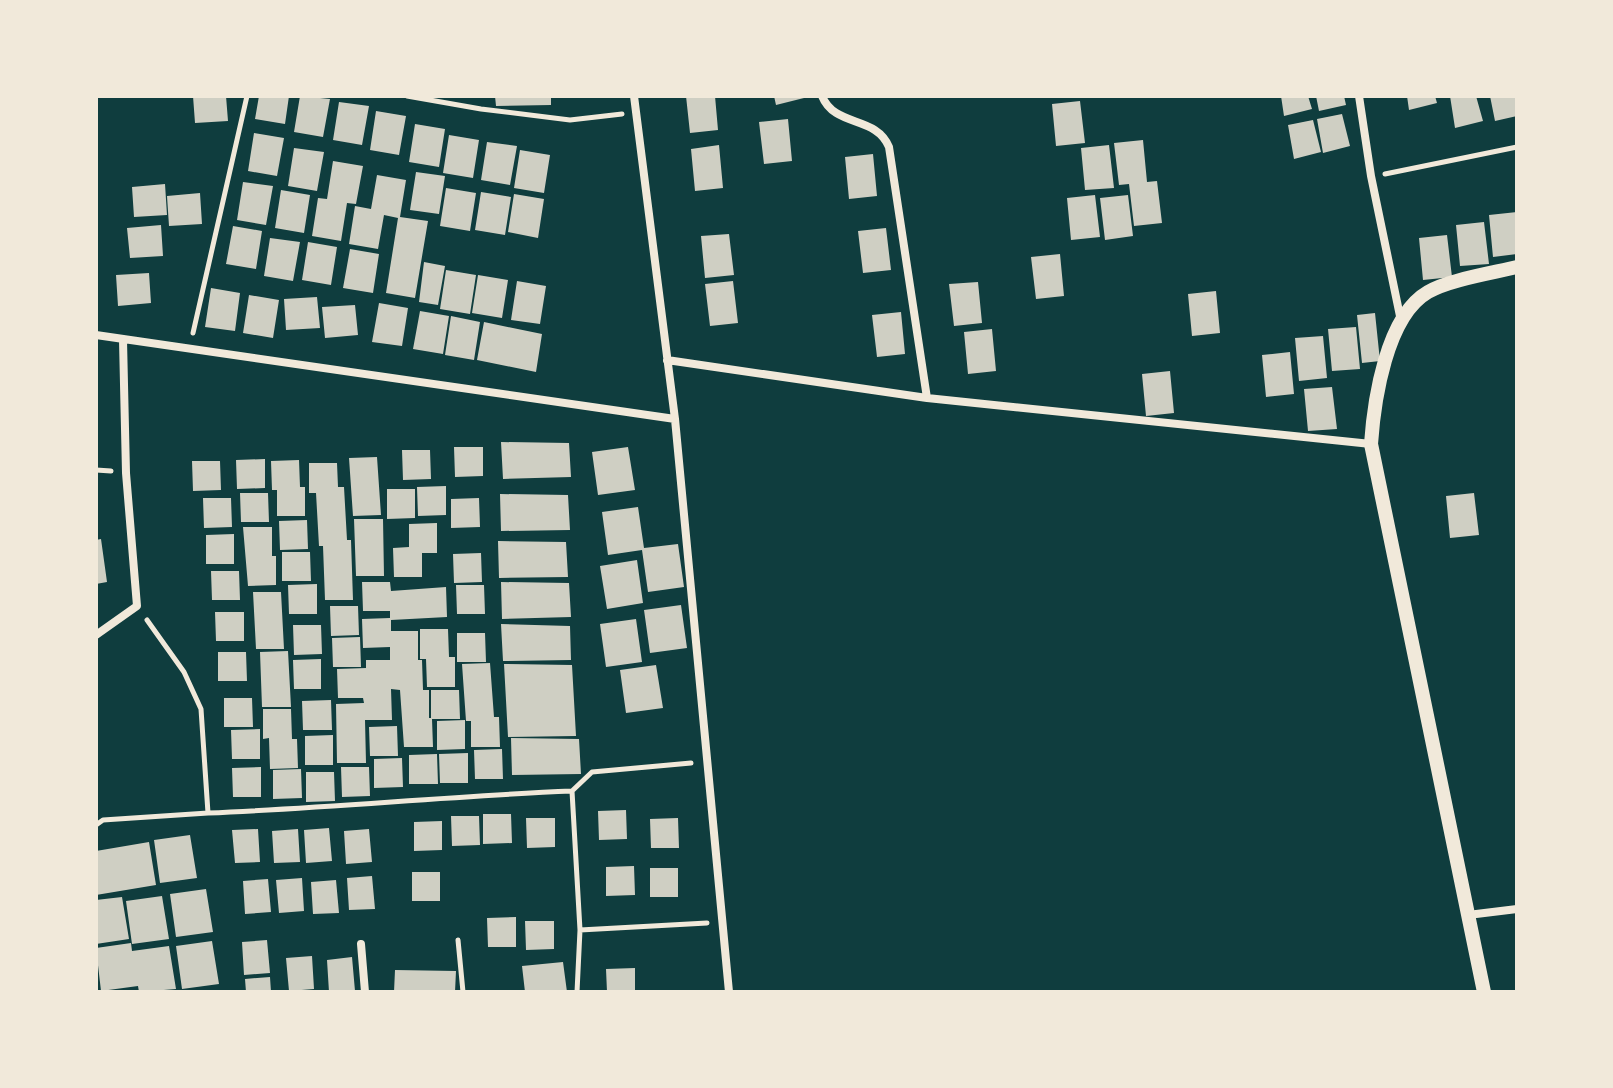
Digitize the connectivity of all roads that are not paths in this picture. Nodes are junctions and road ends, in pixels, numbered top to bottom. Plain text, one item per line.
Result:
1 (634, 96) edge
2 (822, 96) edge
3 (1359, 96) edge
4 (1517, 267) edge
5 (1401, 321) junction
6 (96, 335) edge
7 (123, 340) junction
8 (667, 360) junction
9 (927, 398) junction
10 (675, 419) junction
11 (1371, 444) junction
12 (96, 635) edge
13 (1517, 909) edge
14 (1468, 915) junction
15 (361, 944) dead end
16 (365, 992) edge
17 (729, 992) edge
18 (1484, 992) edge

1 - 8 street
2 - 9 street
3 - 5 street
4 - 5 street
5 - 11 street
6 - 7 street
7 - 10 street
7 - 12 street
8 - 9 street
8 - 10 street
9 - 11 street
10 - 17 street
11 - 14 street
13 - 14 street
14 - 18 street
15 - 16 street

